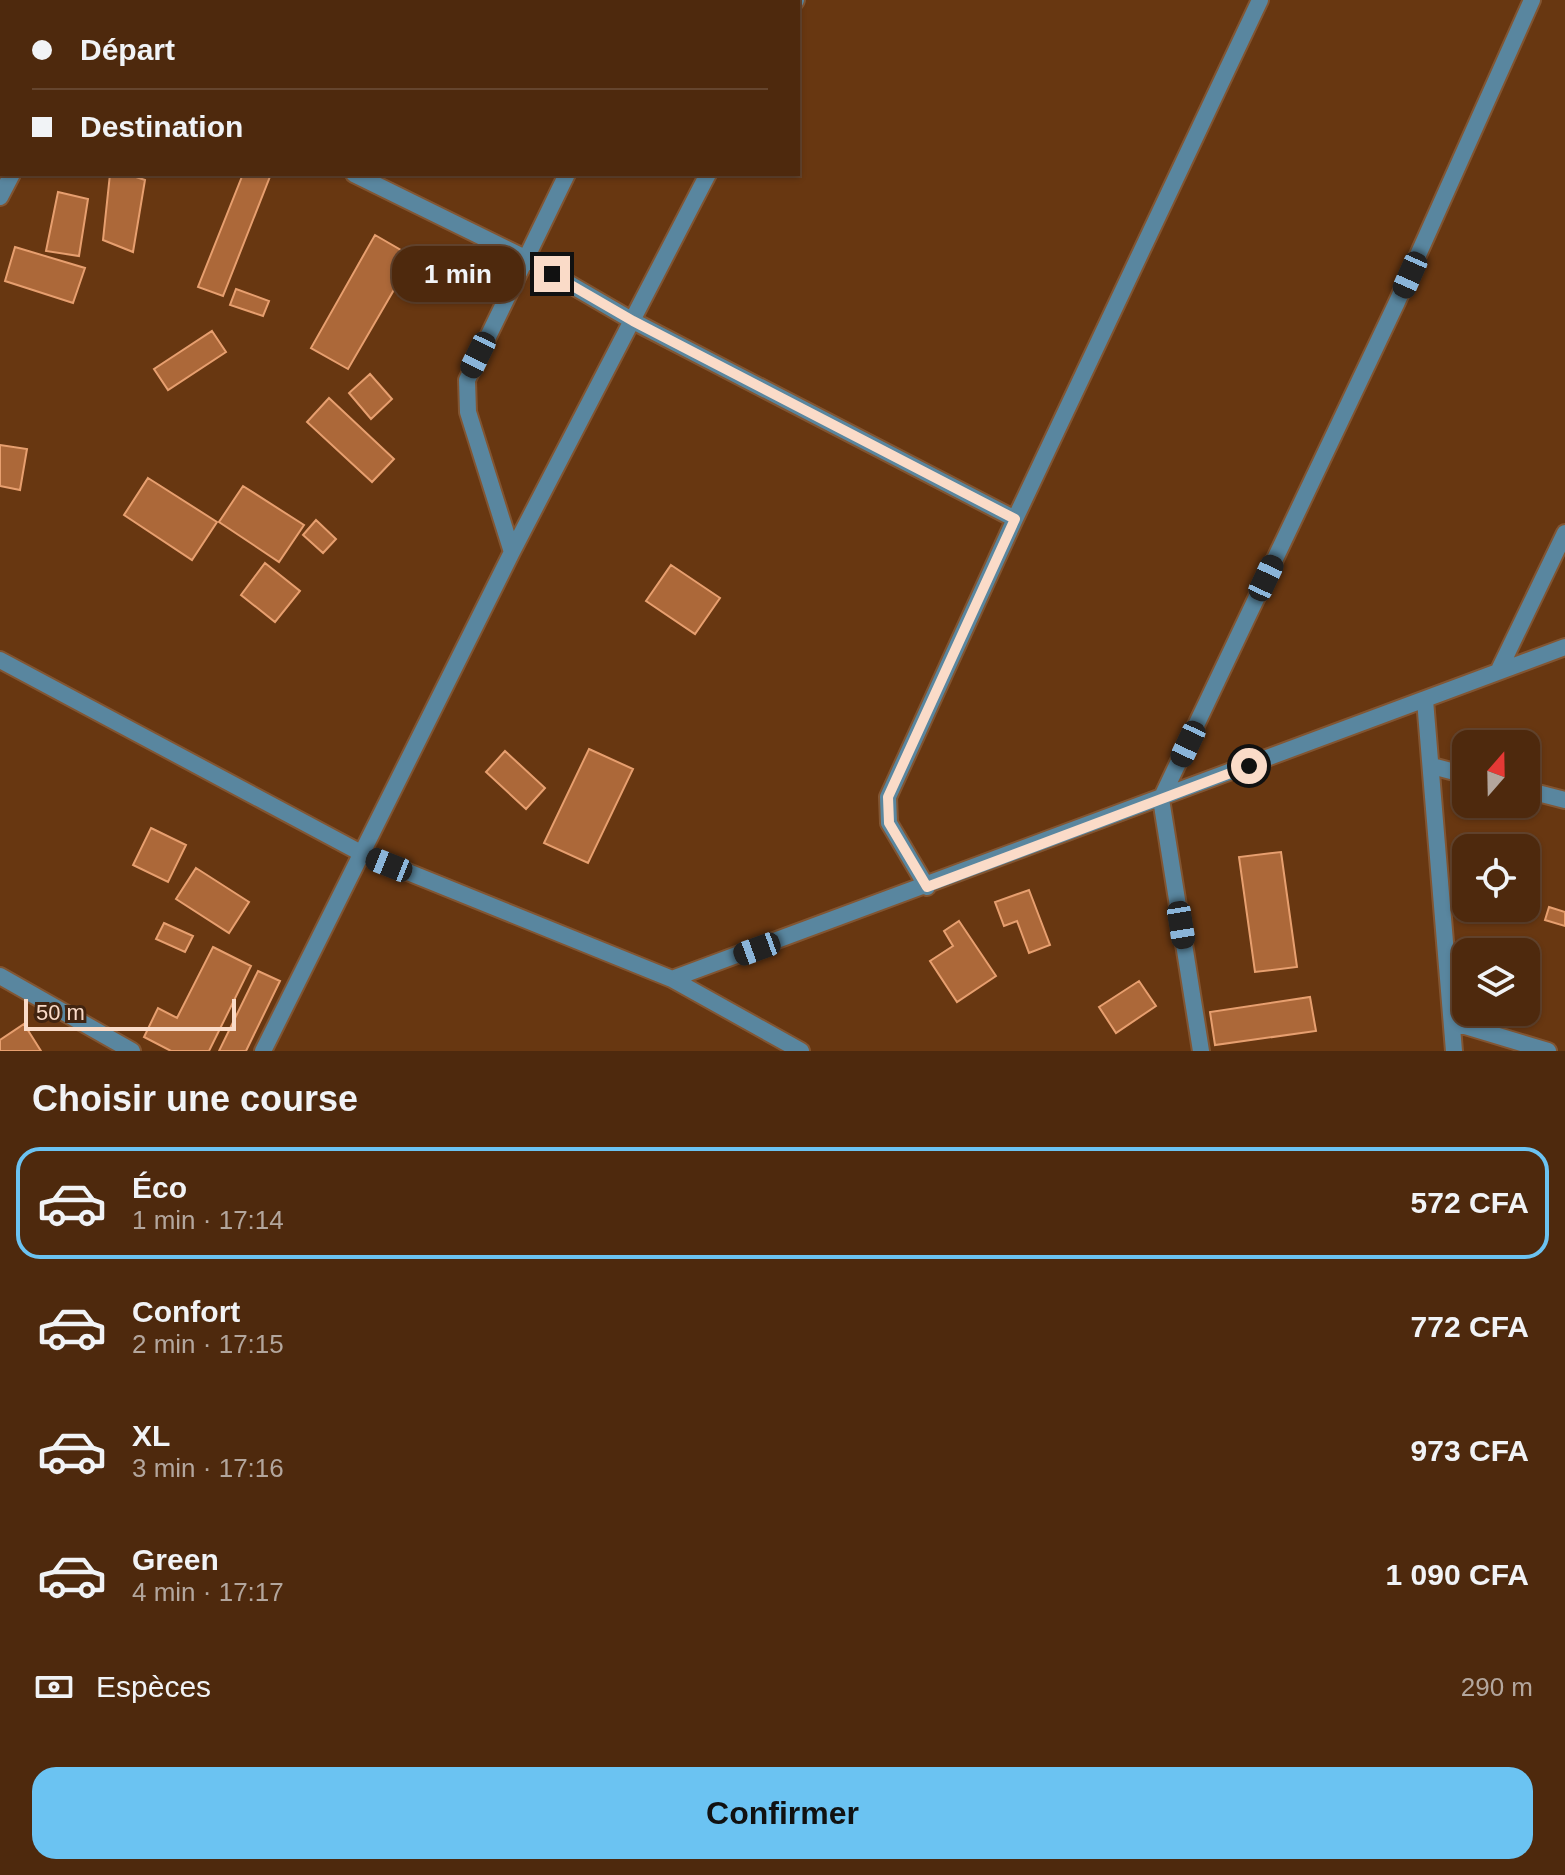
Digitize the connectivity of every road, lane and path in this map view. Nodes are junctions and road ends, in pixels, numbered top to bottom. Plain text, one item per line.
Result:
1 (1260, 0) edge
2 (1532, 0) edge
3 (11, 176) edge
4 (358, 176) edge
5 (566, 176) edge
6 (707, 176) edge
7 (0, 197) edge
8 (525, 258) junction
9 (633, 321) junction
10 (1015, 519) junction
11 (1565, 533) edge
12 (512, 552) junction
13 (1565, 647) edge
14 (0, 660) edge
15 (1498, 672) junction
16 (1425, 700) junction
17 (1432, 766) junction
18 (1452, 771) edge
19 (1540, 794) edge
20 (1161, 799) junction
21 (1565, 800) edge
22 (361, 853) junction
23 (927, 887) junction
24 (0, 976) edge
25 (672, 979) junction
26 (1452, 1022) edge
27 (1452, 1026) edge
28 (1465, 1026) edge
29 (132, 1051) edge
30 (263, 1051) edge
31 (801, 1051) edge
32 (1201, 1051) edge
33 (1454, 1051) edge
34 (1548, 1051) edge

1 - 10 street
2 - 20 street
3 - 7 street
4 - 8 street
5 - 8 street
6 - 9 street
8 - 9 street
8 - 12 street
9 - 10 street
9 - 12 street
10 - 23 street
11 - 15 street
12 - 22 street
13 - 15 street
14 - 22 street
15 - 16 street
16 - 17 street
16 - 20 street
17 - 18 street
17 - 26 street
19 - 21 street
20 - 23 street
20 - 32 street
22 - 25 street
22 - 30 street
23 - 25 street
24 - 29 street
25 - 31 street
27 - 33 street
28 - 34 street

